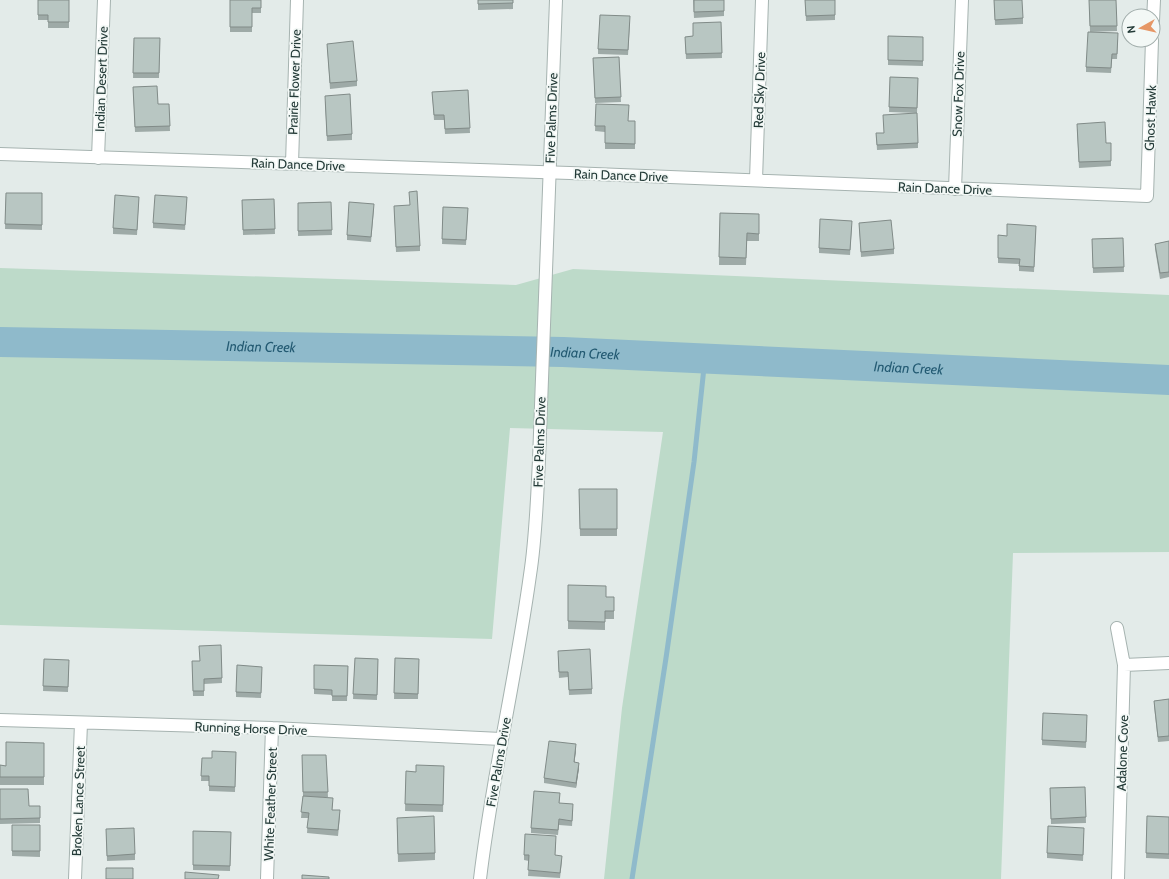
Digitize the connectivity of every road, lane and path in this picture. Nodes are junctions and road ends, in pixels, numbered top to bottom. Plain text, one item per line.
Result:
1 (104, 0) edge
2 (297, 0) edge
3 (556, 0) edge
4 (762, 0) edge
5 (962, 0) edge
6 (1152, 48) edge
7 (0, 154) edge
8 (98, 158) junction
9 (292, 164) junction
10 (549, 172) junction
11 (756, 180) junction
12 (955, 189) junction
13 (1147, 196) joint
14 (1117, 628) dead end
15 (1169, 663) edge
16 (1124, 665) junction
17 (0, 720) edge
18 (81, 723) junction
19 (272, 728) junction
20 (502, 739) junction
21 (75, 879) edge
22 (268, 879) edge
23 (480, 879) edge
24 (1118, 879) edge

1 - 8 street, Indian Desert Drive
2 - 9 street, Prairie Flower Drive
3 - 10 street, Five Palms Drive
4 - 11 street, Red Sky Drive
5 - 12 street, Snow Fox Drive
6 - 13 street, Ghost Hawk
7 - 8 street, Rain Dance Drive
8 - 9 street, Rain Dance Drive
9 - 10 street, Rain Dance Drive
10 - 11 street, Rain Dance Drive
10 - 20 street, Five Palms Drive
11 - 12 street, Rain Dance Drive
12 - 13 street, Rain Dance Drive
14 - 16 street, Adalone Cove
15 - 16 street
16 - 24 street, Adalone Cove
17 - 18 street, Running Horse Drive
18 - 19 street, Running Horse Drive
18 - 21 street, Broken Lance Street
19 - 20 street, Running Horse Drive
19 - 22 street, White Feather Street
20 - 23 street, Five Palms Drive

